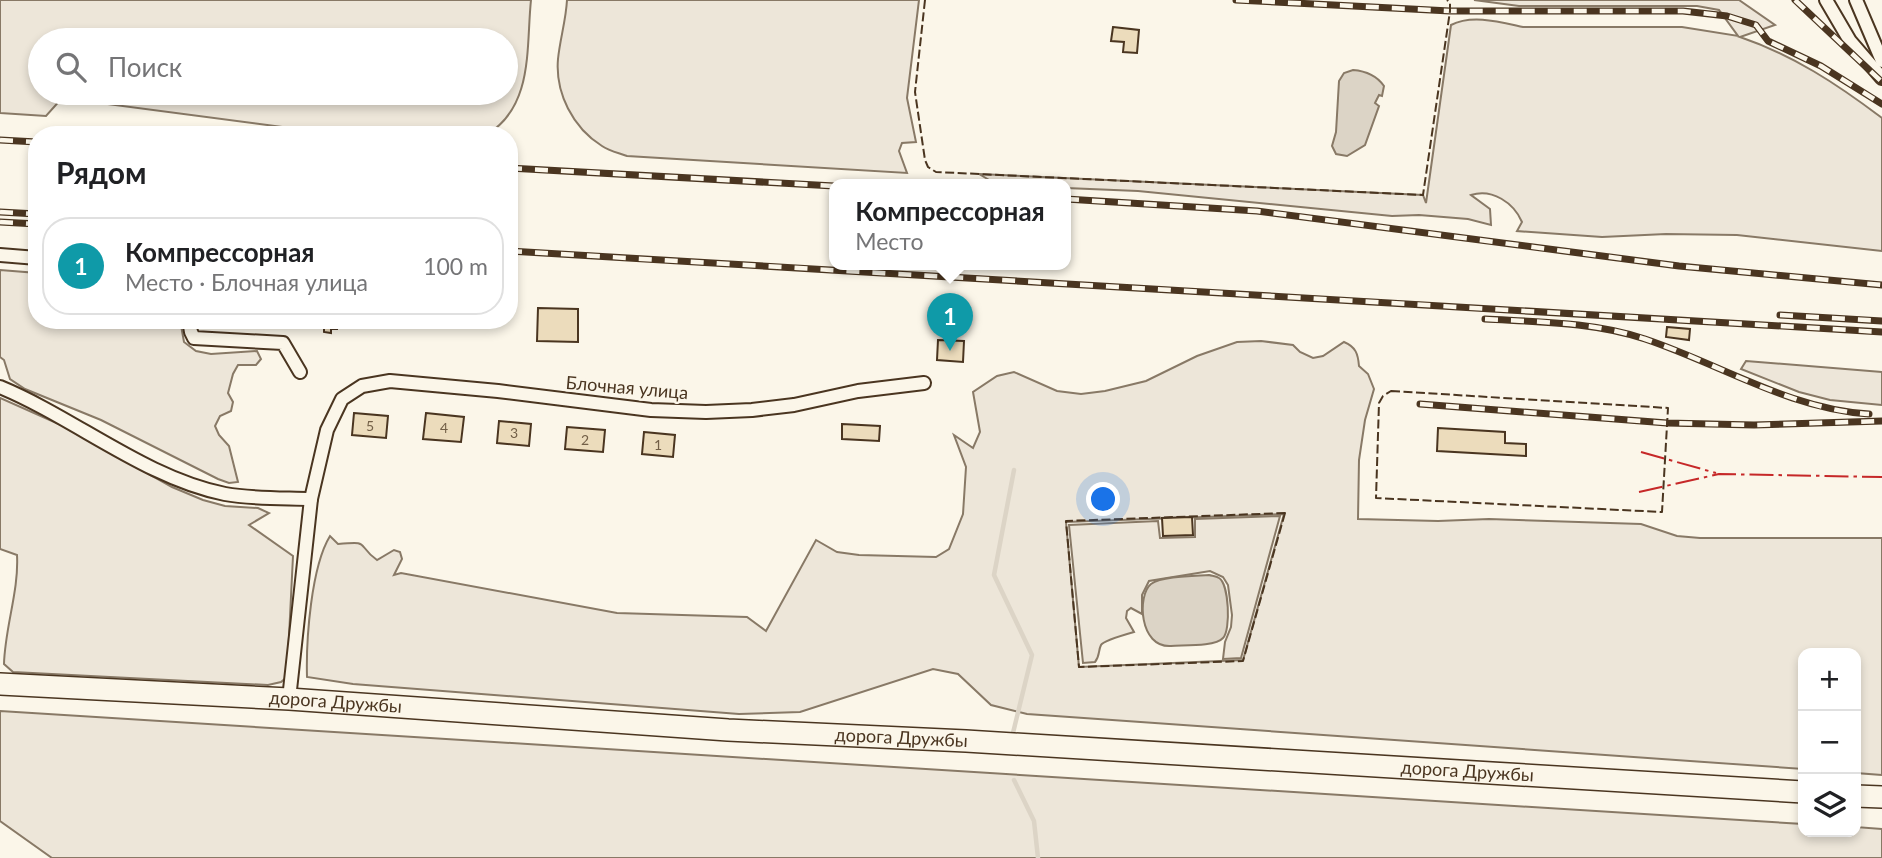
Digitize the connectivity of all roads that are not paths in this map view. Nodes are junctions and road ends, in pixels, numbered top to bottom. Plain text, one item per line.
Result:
1 (1826, 0) edge
2 (1856, 0) edge
3 (1882, 61) edge
4 (1882, 78) edge
5 (0, 255) edge
6 (28, 257) edge
7 (191, 329) edge
8 (300, 372) dead end
9 (924, 383) dead end
10 (0, 387) edge
11 (311, 499) junction
12 (0, 684) edge
13 (289, 699) junction
14 (1798, 792) edge
15 (1861, 796) edge
16 (1882, 797) edge

1 - 4 street
2 - 3 street
5 - 6 street
7 - 8 street
9 - 11 street, Блочная улица
10 - 11 street
11 - 13 street
12 - 13 main road, дорога Дружбы
13 - 14 main road, дорога Дружбы
15 - 16 main road

